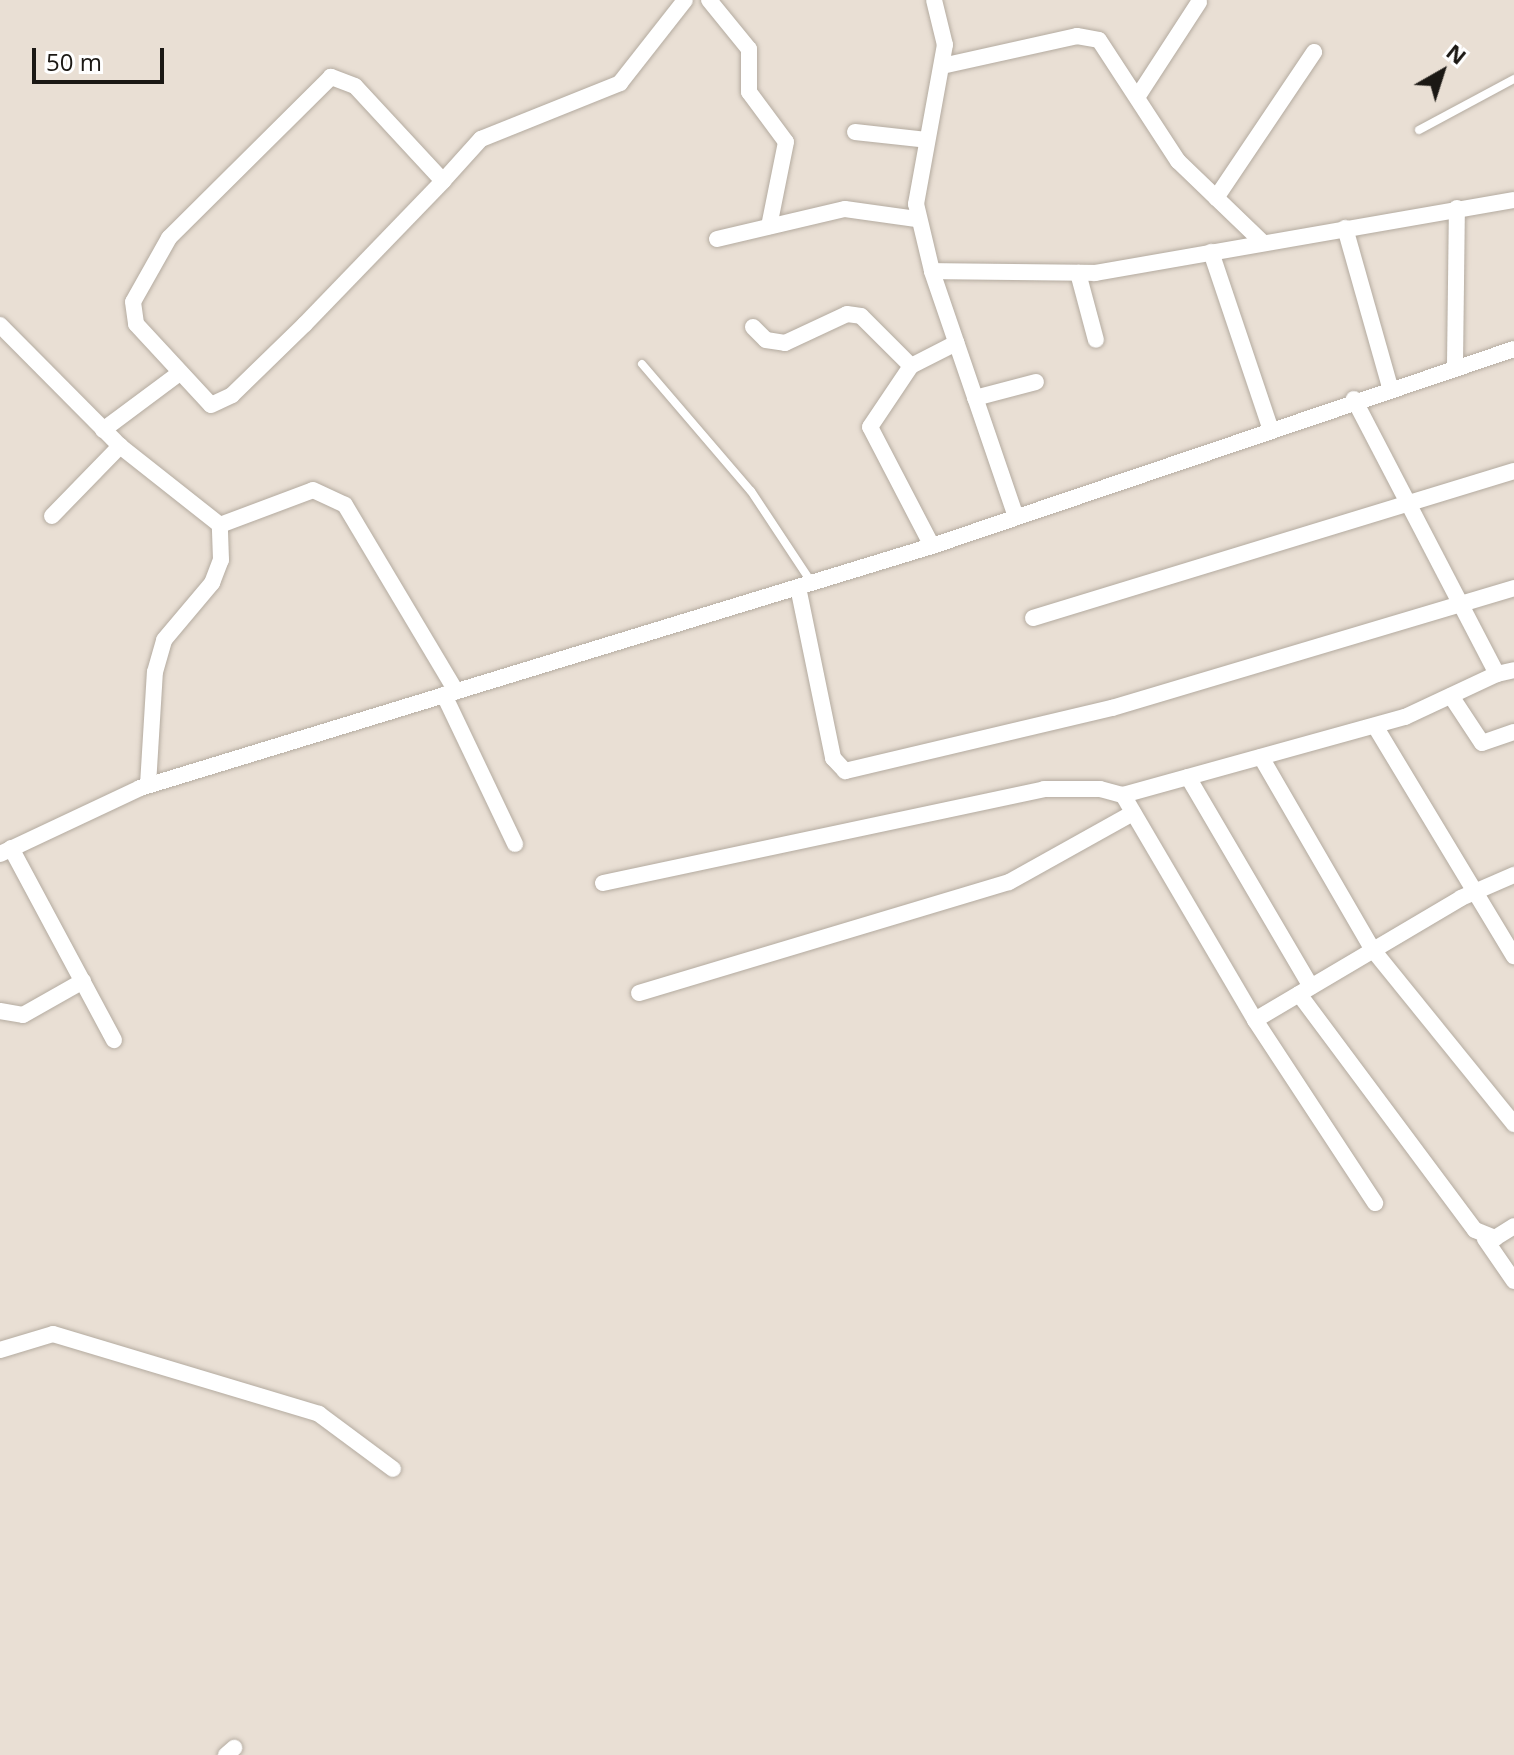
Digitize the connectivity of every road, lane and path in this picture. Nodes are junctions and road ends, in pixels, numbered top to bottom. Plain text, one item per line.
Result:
1 (685, 0) edge
2 (709, 0) edge
3 (934, 0) edge
4 (1199, 2) edge
5 (1314, 52) dead end
6 (942, 66) junction
7 (1514, 79) edge
8 (1138, 96) junction
9 (1419, 130) dead end
10 (855, 132) dead end
11 (927, 140) junction
12 (443, 181) junction
13 (1216, 198) junction
14 (1514, 200) edge
15 (1457, 208) junction
16 (916, 219) junction
17 (769, 226) junction
18 (1345, 228) junction
19 (717, 239) dead end
20 (1261, 241) junction
21 (1211, 252) junction
22 (932, 271) junction
23 (1078, 273) junction
24 (0, 325) edge
25 (753, 327) dead end
26 (1096, 340) dead end
27 (956, 343) junction
28 (1514, 349) edge
29 (642, 364) dead end
30 (1455, 365) junction
31 (911, 366) junction
32 (178, 374) junction
33 (1036, 382) dead end
34 (1390, 387) junction
35 (975, 398) junction
36 (1354, 399) junction
37 (1270, 427) junction
38 (103, 430) junction
39 (120, 446) junction
40 (1514, 471) edge
41 (1407, 502) junction
42 (1015, 514) junction
43 (52, 516) dead end
44 (220, 525) junction
45 (932, 546) junction
46 (805, 585) junction
47 (1514, 588) edge
48 (1461, 604) junction
49 (1033, 618) dead end
50 (1506, 672) edge
51 (450, 693) junction
52 (1451, 696) junction
53 (1375, 726) junction
54 (1514, 732) edge
55 (1261, 757) junction
56 (1188, 777) junction
57 (148, 785) junction
58 (1123, 795) junction
59 (1133, 813) junction
60 (515, 844) dead end
61 (5, 851) edge
62 (1514, 875) edge
63 (603, 883) dead end
64 (1473, 893) junction
65 (1373, 950) junction
66 (1514, 956) edge
67 (83, 981) junction
68 (1305, 990) junction
69 (639, 993) dead end
70 (0, 1011) edge
71 (1255, 1020) junction
72 (114, 1040) dead end
73 (1514, 1124) edge
74 (1375, 1203) dead end
75 (1514, 1226) edge
76 (1485, 1239) junction
77 (1514, 1281) edge
78 (0, 1350) edge
79 (393, 1469) dead end

1 - 12 street
2 - 17 street
3 - 6 street
4 - 8 street
5 - 13 street
6 - 8 street
6 - 11 street
7 - 9 lane
8 - 13 street
10 - 11 street
11 - 16 street
12 - 32 street
12 - 32 street
13 - 20 street
14 - 15 street
15 - 18 street
15 - 30 street
16 - 17 street
16 - 22 street
17 - 19 street
18 - 20 street
18 - 34 street
20 - 21 street
21 - 23 street
21 - 37 street
22 - 23 street
22 - 27 street
23 - 26 street
24 - 38 street
25 - 31 street
27 - 31 street
27 - 35 street
28 - 30 street
29 - 46 lane
30 - 34 street
31 - 45 street
32 - 38 street
33 - 35 street
34 - 36 street
35 - 42 street
36 - 37 street
36 - 41 street
37 - 42 street
38 - 39 street
39 - 43 street
39 - 44 street
40 - 41 street
41 - 48 street
41 - 49 street
42 - 45 street
44 - 51 street
44 - 57 street
45 - 46 street
46 - 48 street
46 - 51 street
47 - 48 street
48 - 50 street
50 - 52 street
51 - 57 street
51 - 60 street
52 - 53 street
52 - 54 street
53 - 55 street
53 - 64 street
55 - 56 street
55 - 65 street
56 - 58 street
56 - 68 street
57 - 61 street
58 - 59 street
58 - 63 street
59 - 69 street
59 - 71 street
61 - 67 street
62 - 64 street
64 - 65 street
64 - 66 street
65 - 68 street
65 - 73 street
67 - 70 street
67 - 72 street
68 - 71 street
68 - 76 street
71 - 74 street
75 - 76 street
76 - 77 street
78 - 79 street

